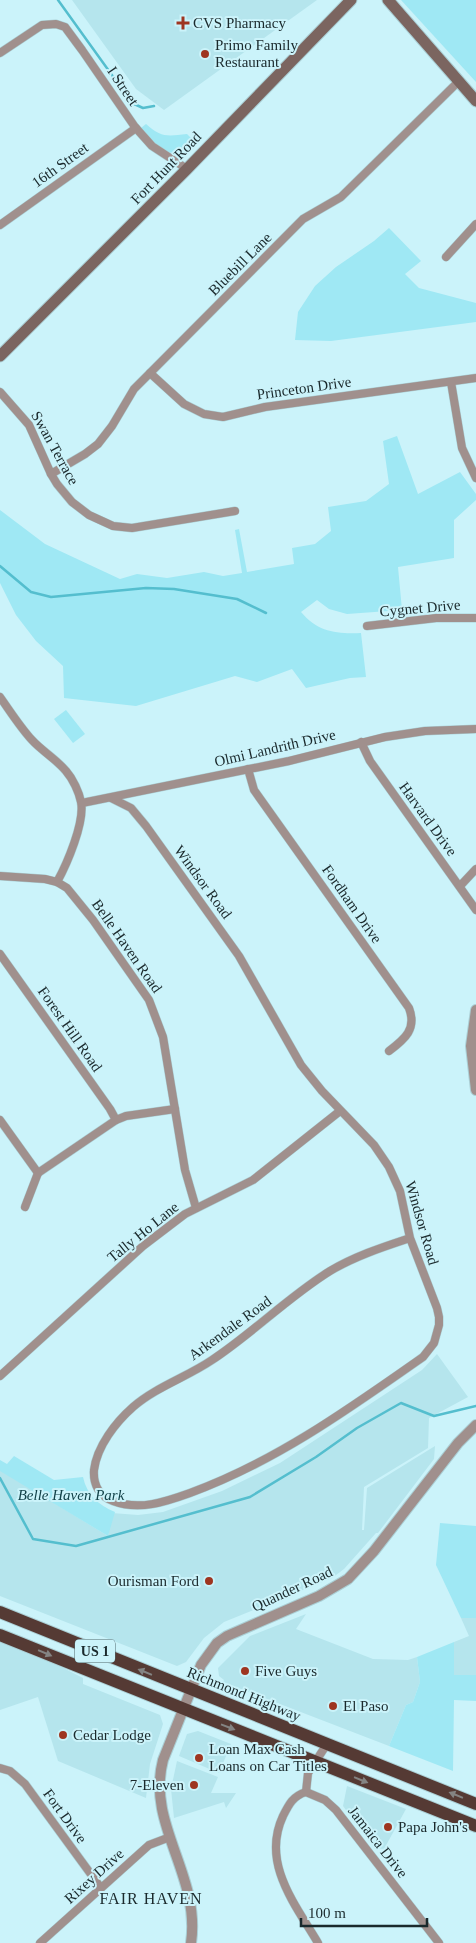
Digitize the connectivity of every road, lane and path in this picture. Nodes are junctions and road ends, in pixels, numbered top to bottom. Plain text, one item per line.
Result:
1 (351, 0) edge
2 (388, 0) edge
3 (0, 52) edge
4 (459, 82) junction
5 (476, 101) edge
6 (136, 128) junction
7 (187, 169) junction
8 (476, 224) edge
9 (0, 225) edge
10 (446, 257) dead end
11 (0, 356) edge
12 (150, 373) junction
13 (476, 378) edge
14 (451, 382) junction
15 (0, 392) edge
16 (51, 474) junction
17 (476, 478) edge
18 (235, 511) dead end
19 (476, 618) edge
20 (367, 626) dead end
21 (0, 697) edge
22 (476, 728) edge
23 (362, 742) junction
24 (248, 770) junction
25 (111, 798) junction
26 (82, 803) junction
27 (476, 869) edge
28 (0, 876) edge
29 (57, 882) junction
30 (460, 886) junction
31 (476, 910) edge
32 (0, 954) edge
33 (476, 1010) edge
34 (389, 1051) dead end
35 (476, 1090) edge
36 (174, 1109) junction
37 (340, 1110) junction
38 (0, 1120) edge
39 (116, 1120) junction
40 (38, 1173) junction
41 (25, 1208) dead end
42 (196, 1208) junction
43 (410, 1238) junction
44 (0, 1376) edge
45 (476, 1425) edge
46 (94, 1471) joint
47 (0, 1612) edge
48 (0, 1635) edge
49 (191, 1690) junction
50 (183, 1709) junction
51 (327, 1744) junction
52 (316, 1762) junction
53 (0, 1768) edge
54 (306, 1792) junction
55 (476, 1804) edge
56 (476, 1826) edge
57 (170, 1837) junction
58 (101, 1888) junction
59 (40, 1943) edge
60 (191, 1943) edge
61 (318, 1943) edge
62 (439, 1943) edge

1 - 7 main road, Fort Hunt Road
2 - 4 main road
3 - 6 street, I Street
4 - 5 main road
4 - 12 street, Bluebill Lane
6 - 7 street, I Street
6 - 9 street, 16th Street
7 - 11 main road, Fort Hunt Road
8 - 10 street
12 - 14 street, Princeton Drive
12 - 16 street, Bluebill Lane
13 - 14 street, Princeton Drive
14 - 17 street
15 - 16 street, Swan Terrace
16 - 18 street, Swan Terrace
19 - 20 street, Cygnet Drive
21 - 26 street
22 - 23 street, Olmi Landrith Drive
23 - 24 street, Olmi Landrith Drive
23 - 30 street, Harvard Drive
24 - 25 street, Olmi Landrith Drive
24 - 34 street, Fordham Drive
25 - 26 street, Olmi Landrith Drive
25 - 37 street, Windsor Road
26 - 29 street
27 - 30 street
28 - 29 street, Belle Haven Road
29 - 36 street, Belle Haven Road
30 - 31 street, Harvard Drive
32 - 39 street, Forest Hill Road
33 - 35 street
36 - 39 street
36 - 42 street, Belle Haven Road
37 - 42 street, Tally Ho Lane
37 - 43 street, Windsor Road
38 - 40 street
39 - 40 street
40 - 41 street
42 - 44 street, Tally Ho Lane
43 - 46 street, Arkendale Road
43 - 46 street, Windsor Road
45 - 49 street, Quander Road
49 -> 47 highway, Richmond Highway / US 1
48 -> 50 highway, US 1
49 - 50 street, Quander Road
49 - 51 highway, Richmond Highway / US 1
50 -> 52 highway, US 1
50 - 57 street, Quander Road
51 - 52 street
55 -> 51 highway, Richmond Highway / US 1
52 - 54 street
52 -> 56 highway, US 1
53 - 58 street, Fort Drive
54 - 61 street
54 - 62 street, Jamaica Drive
57 - 58 street, Rixey Drive
57 - 60 street, Quander Road
58 - 59 street, Rixey Drive

